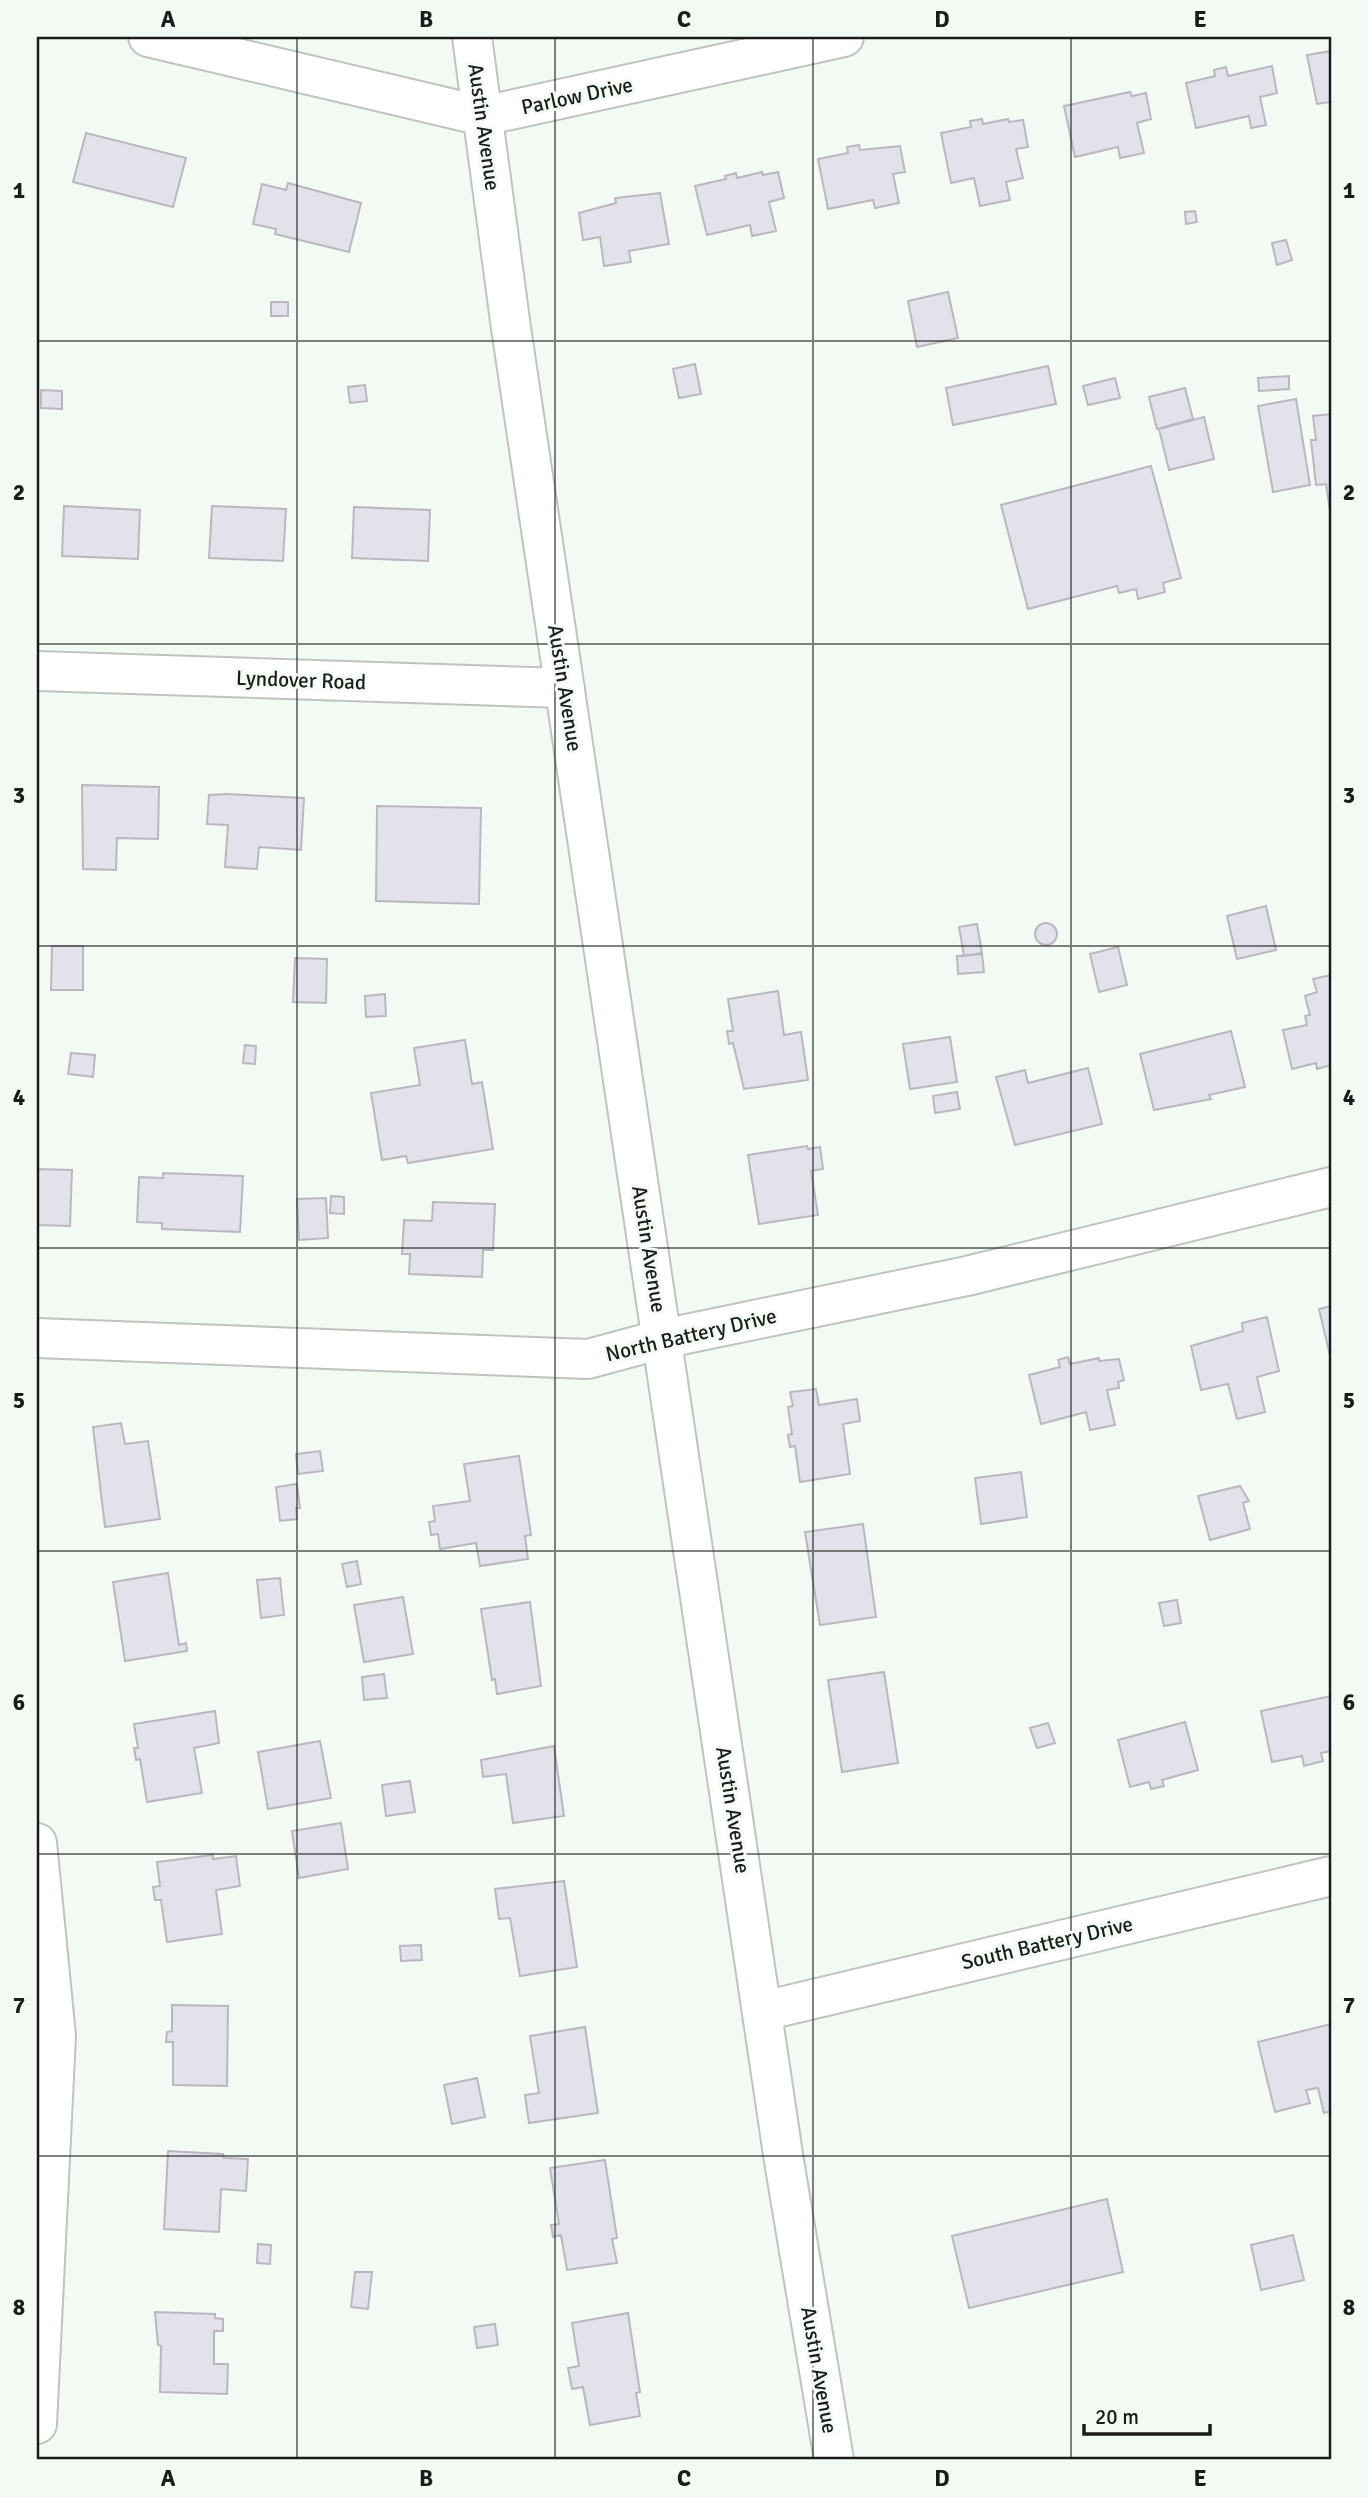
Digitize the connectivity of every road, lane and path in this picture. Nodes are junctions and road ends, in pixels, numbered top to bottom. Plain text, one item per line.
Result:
1 (148, 37) edge
2 (472, 37) edge
3 (844, 37) edge
4 (484, 116) junction
5 (37, 671) edge
6 (565, 688) junction
7 (1331, 1186) edge
8 (37, 1338) edge
9 (662, 1339) junction
10 (38, 1860) edge
11 (1331, 1876) edge
12 (763, 2011) junction
13 (37, 2424) edge
14 (834, 2460) edge

1 - 4 street, Parlow Drive
2 - 4 street, Austin Avenue
3 - 4 street, Parlow Drive
4 - 6 street, Austin Avenue
5 - 6 street, Lyndover Road
6 - 9 street, Austin Avenue
7 - 9 street, North Battery Drive
8 - 9 street, North Battery Drive
9 - 12 street, Austin Avenue
10 - 13 street
11 - 12 street, South Battery Drive
12 - 14 street, Austin Avenue

